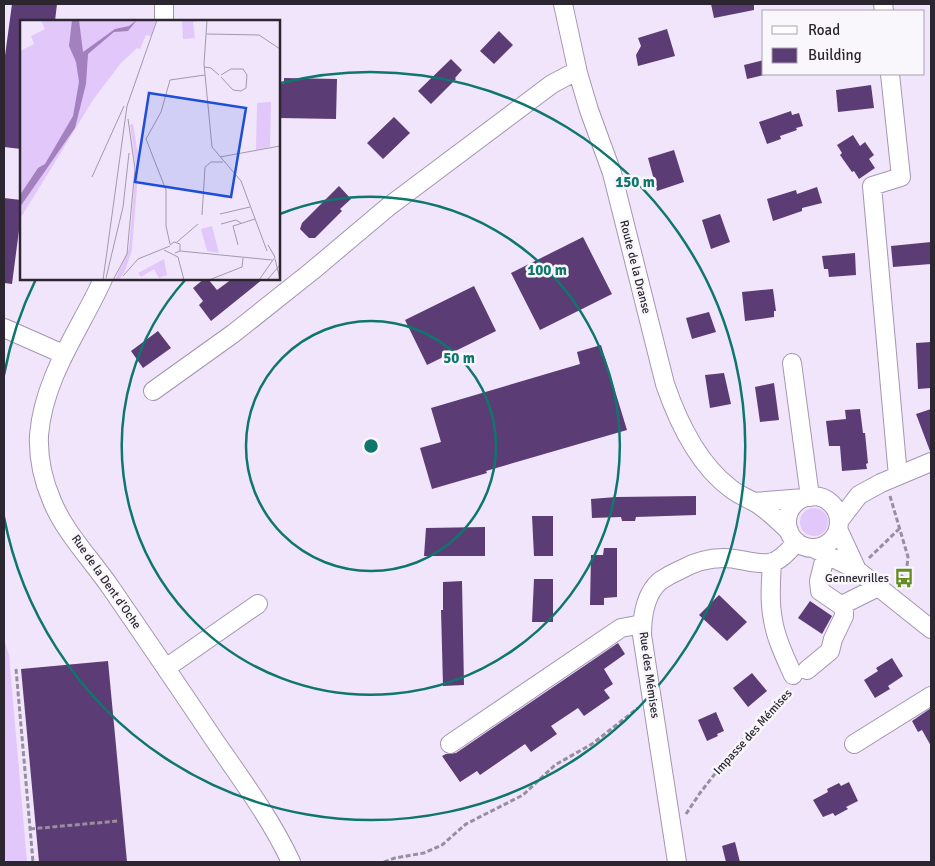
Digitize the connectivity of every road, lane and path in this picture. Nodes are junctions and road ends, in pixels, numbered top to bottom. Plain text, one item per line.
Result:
1 (164, 4) edge
2 (564, 4) edge
3 (164, 20) edge
4 (578, 73) junction
5 (890, 75) edge
6 (102, 280) edge
7 (4, 328) edge
8 (63, 354) junction
9 (792, 363) dead end
10 (153, 391) dead end
11 (931, 462) edge
12 (892, 478) junction
13 (859, 494) junction
14 (812, 498) junction
15 (754, 502) junction
16 (839, 525) junction
17 (899, 529) junction
18 (806, 544) junction
19 (772, 562) junction
20 (861, 566) junction
21 (884, 591) junction
22 (258, 604) dead end
23 (844, 604) junction
24 (642, 624) junction
25 (931, 629) edge
26 (166, 668) junction
27 (16, 669) dead end
28 (800, 672) junction
29 (931, 696) edge
30 (652, 697) junction
31 (450, 744) dead end
32 (854, 744) dead end
33 (118, 821) dead end
34 (30, 829) junction
35 (674, 834) junction
36 (33, 862) edge
37 (291, 862) edge
38 (384, 862) edge
39 (677, 862) edge

1 - 3 street
2 - 4 street, Route de la Dranse
4 - 10 street
4 - 15 street, Route de la Dranse
5 - 12 street
6 - 8 street, Rue de la Dent d'Oche
7 - 8 street
8 - 26 street, Rue de la Dent d'Oche
9 - 14 street
11 - 12 street
12 - 13 street
12 - 17 path
13 - 14 street
13 - 16 street
14 - 15 street
14 - 16 street
14 - 18 street
15 - 18 street, Route de la Dranse
16 - 18 street
16 - 20 street
17 - 20 path
17 - 21 path
18 - 19 street
18 - 20 street, Route de la Dranse
18 - 23 street
19 - 24 street, Rue des Mémises
19 - 28 street, Impasse des Mémises
20 - 21 street
21 - 23 street
21 - 25 street
22 - 26 street
23 - 28 street
24 - 30 street, Rue des Mémises
24 - 31 street
26 - 37 street, Rue de la Dent d'Oche
27 - 34 path
28 - 35 path, Impasse des Mémises
29 - 32 street
30 - 35 street, Rue des Mémises
30 - 38 path
33 - 34 path
34 - 36 path
35 - 39 street, Rue des Mémises

